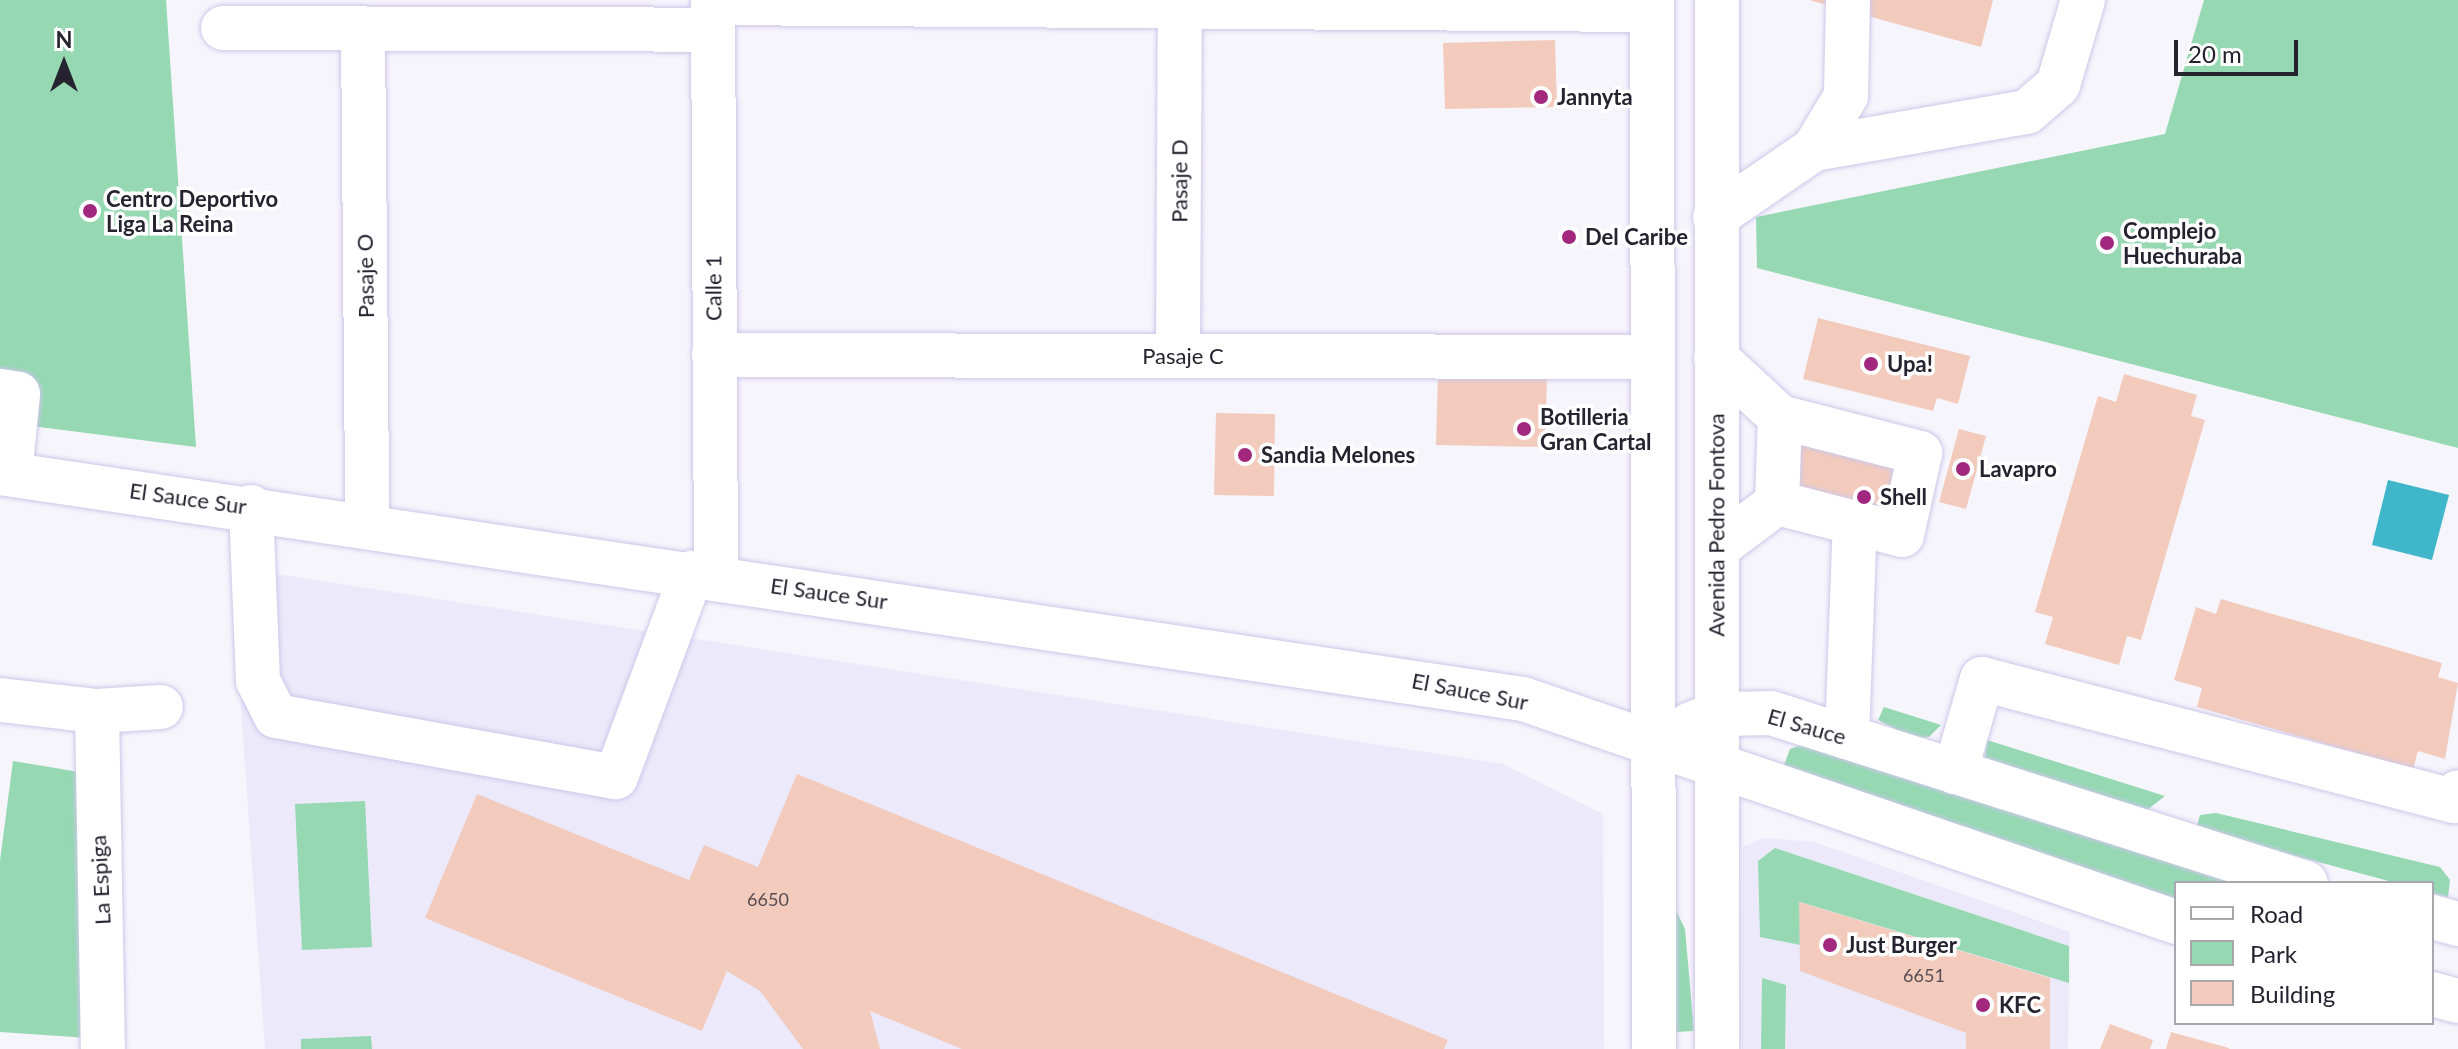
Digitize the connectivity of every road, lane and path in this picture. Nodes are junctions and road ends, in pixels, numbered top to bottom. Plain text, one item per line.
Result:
1 (1717, 0) edge
2 (1848, 0) edge
3 (2083, 0) edge
4 (985, 2) edge
5 (1300, 4) edge
6 (1652, 5) edge
7 (1180, 6) junction
8 (713, 11) edge
9 (223, 28) dead end
10 (363, 29) junction
11 (1814, 149) junction
12 (1715, 217) junction
13 (714, 355) junction
14 (1178, 356) junction
15 (1652, 357) junction
16 (1716, 358) junction
17 (0, 391) edge
18 (1780, 417) junction
19 (5, 474) edge
20 (1777, 503) junction
21 (251, 507) junction
22 (1855, 523) junction
23 (367, 524) junction
24 (1717, 548) junction
25 (704, 575) junction
26 (0, 700) edge
27 (161, 707) dead end
28 (97, 711) junction
29 (1716, 714) junction
30 (1847, 737) junction
31 (1653, 739) junction
32 (1716, 766) junction
33 (1955, 772) junction
34 (2458, 792) edge
35 (2299, 881) edge
36 (2434, 918) edge
37 (2174, 921) edge
38 (2458, 924) edge
39 (2434, 995) edge
40 (2458, 1001) edge
41 (103, 1049) edge
42 (1654, 1049) edge
43 (1717, 1049) edge

1 - 12 street, Avenida Pedro Fontova
2 - 11 street
3 - 11 street
4 - 7 street
4 - 8 street
5 - 6 street
5 - 7 street
6 - 15 street
7 - 14 street, Pasaje D
8 - 10 street
8 - 13 street, Calle 1
9 - 10 street
10 - 23 street, Pasaje O
11 - 12 street
12 - 16 street, Avenida Pedro Fontova
13 - 14 street, Pasaje C
13 - 25 street, Calle 1
14 - 15 street, Pasaje C
15 - 31 street
16 - 18 street
16 - 24 street, Avenida Pedro Fontova
17 - 19 street
18 - 20 street
18 - 22 street
19 - 21 street, El Sauce Sur
20 - 22 street
20 - 24 street
21 - 23 street, El Sauce Sur
21 - 25 street
22 - 30 street
23 - 25 street, El Sauce Sur
24 - 29 street, Avenida Pedro Fontova
25 - 31 street, El Sauce Sur
26 - 28 street
27 - 28 street
28 - 41 street, La Espiga
29 - 30 street, El Sauce
29 - 31 street, El Sauce
29 - 32 street, Avenida Pedro Fontova
30 - 33 street, El Sauce
31 - 32 street
31 - 42 street
32 - 37 street
32 - 43 street, Avenida Pedro Fontova
33 - 34 street
33 - 35 street, El Sauce
36 - 38 street
39 - 40 street

